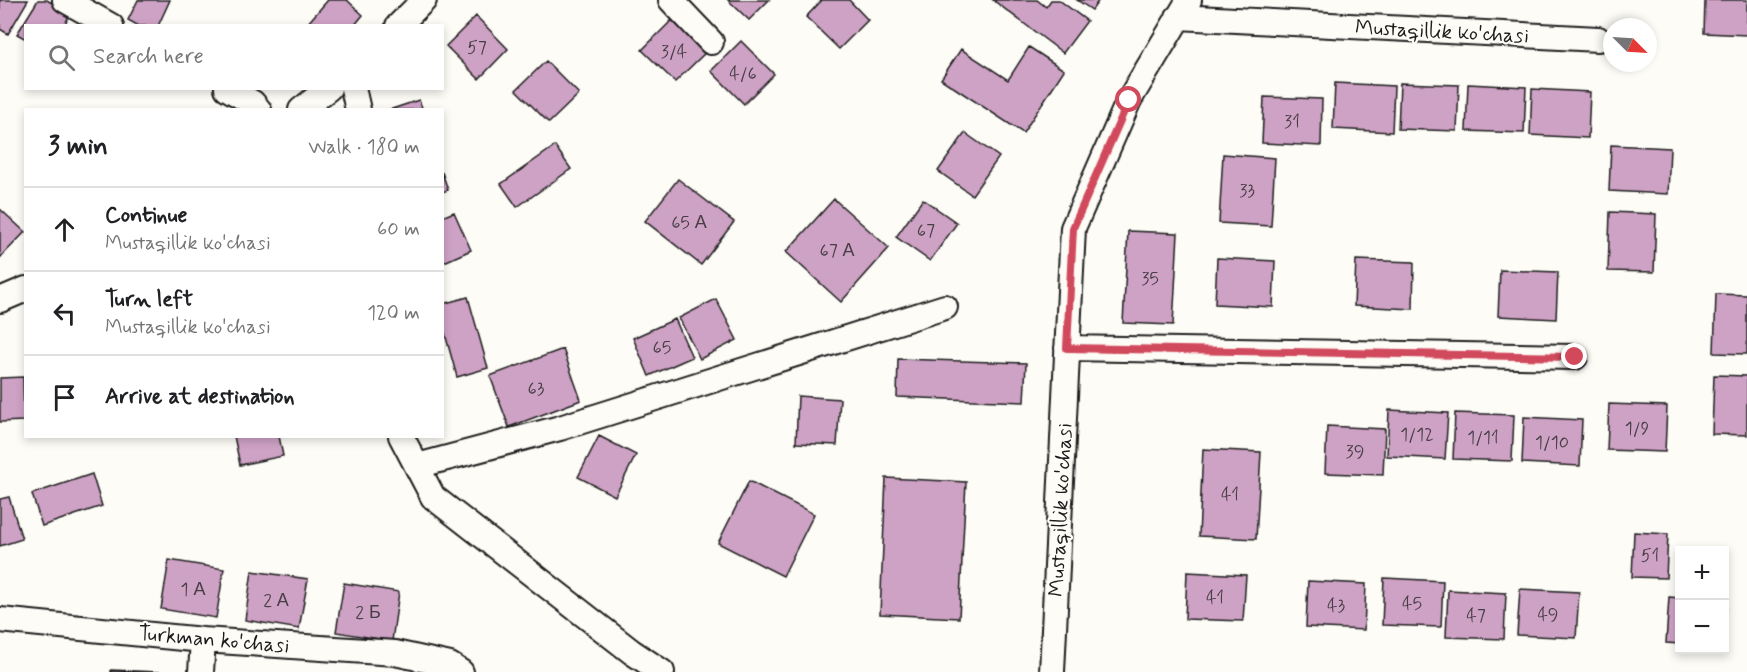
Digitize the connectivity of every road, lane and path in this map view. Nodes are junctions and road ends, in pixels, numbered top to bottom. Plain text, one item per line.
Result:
1 (65, 0) edge
2 (424, 0) edge
3 (672, 1) edge
4 (1184, 8) edge
5 (107, 24) edge
6 (400, 24) edge
7 (1598, 39) dead end
8 (711, 42) dead end
9 (230, 90) edge
10 (326, 90) edge
11 (353, 90) edge
12 (257, 108) edge
13 (303, 108) edge
14 (358, 108) edge
15 (0, 277) edge
16 (15, 294) edge
17 (945, 308) dead end
18 (1067, 348) junction
19 (1575, 357) dead end
20 (402, 438) edge
21 (417, 466) junction
22 (0, 620) edge
23 (203, 640) junction
24 (201, 672) edge
25 (461, 672) edge
26 (662, 672) edge
27 (1052, 672) edge

1 - 5 street
2 - 6 street
3 - 8 street
4 - 7 street, Mustaqillik ko'chasi
4 - 18 street, Mustaqillik ko'chasi
9 - 12 street
10 - 13 street
11 - 14 street
15 - 16 street
17 - 21 street
18 - 19 street
18 - 27 street, Mustaqillik ko'chasi
20 - 21 street
21 - 26 street
22 - 23 street, Turkman ko'chasi
23 - 24 street
23 - 25 street, Turkman ko'chasi

